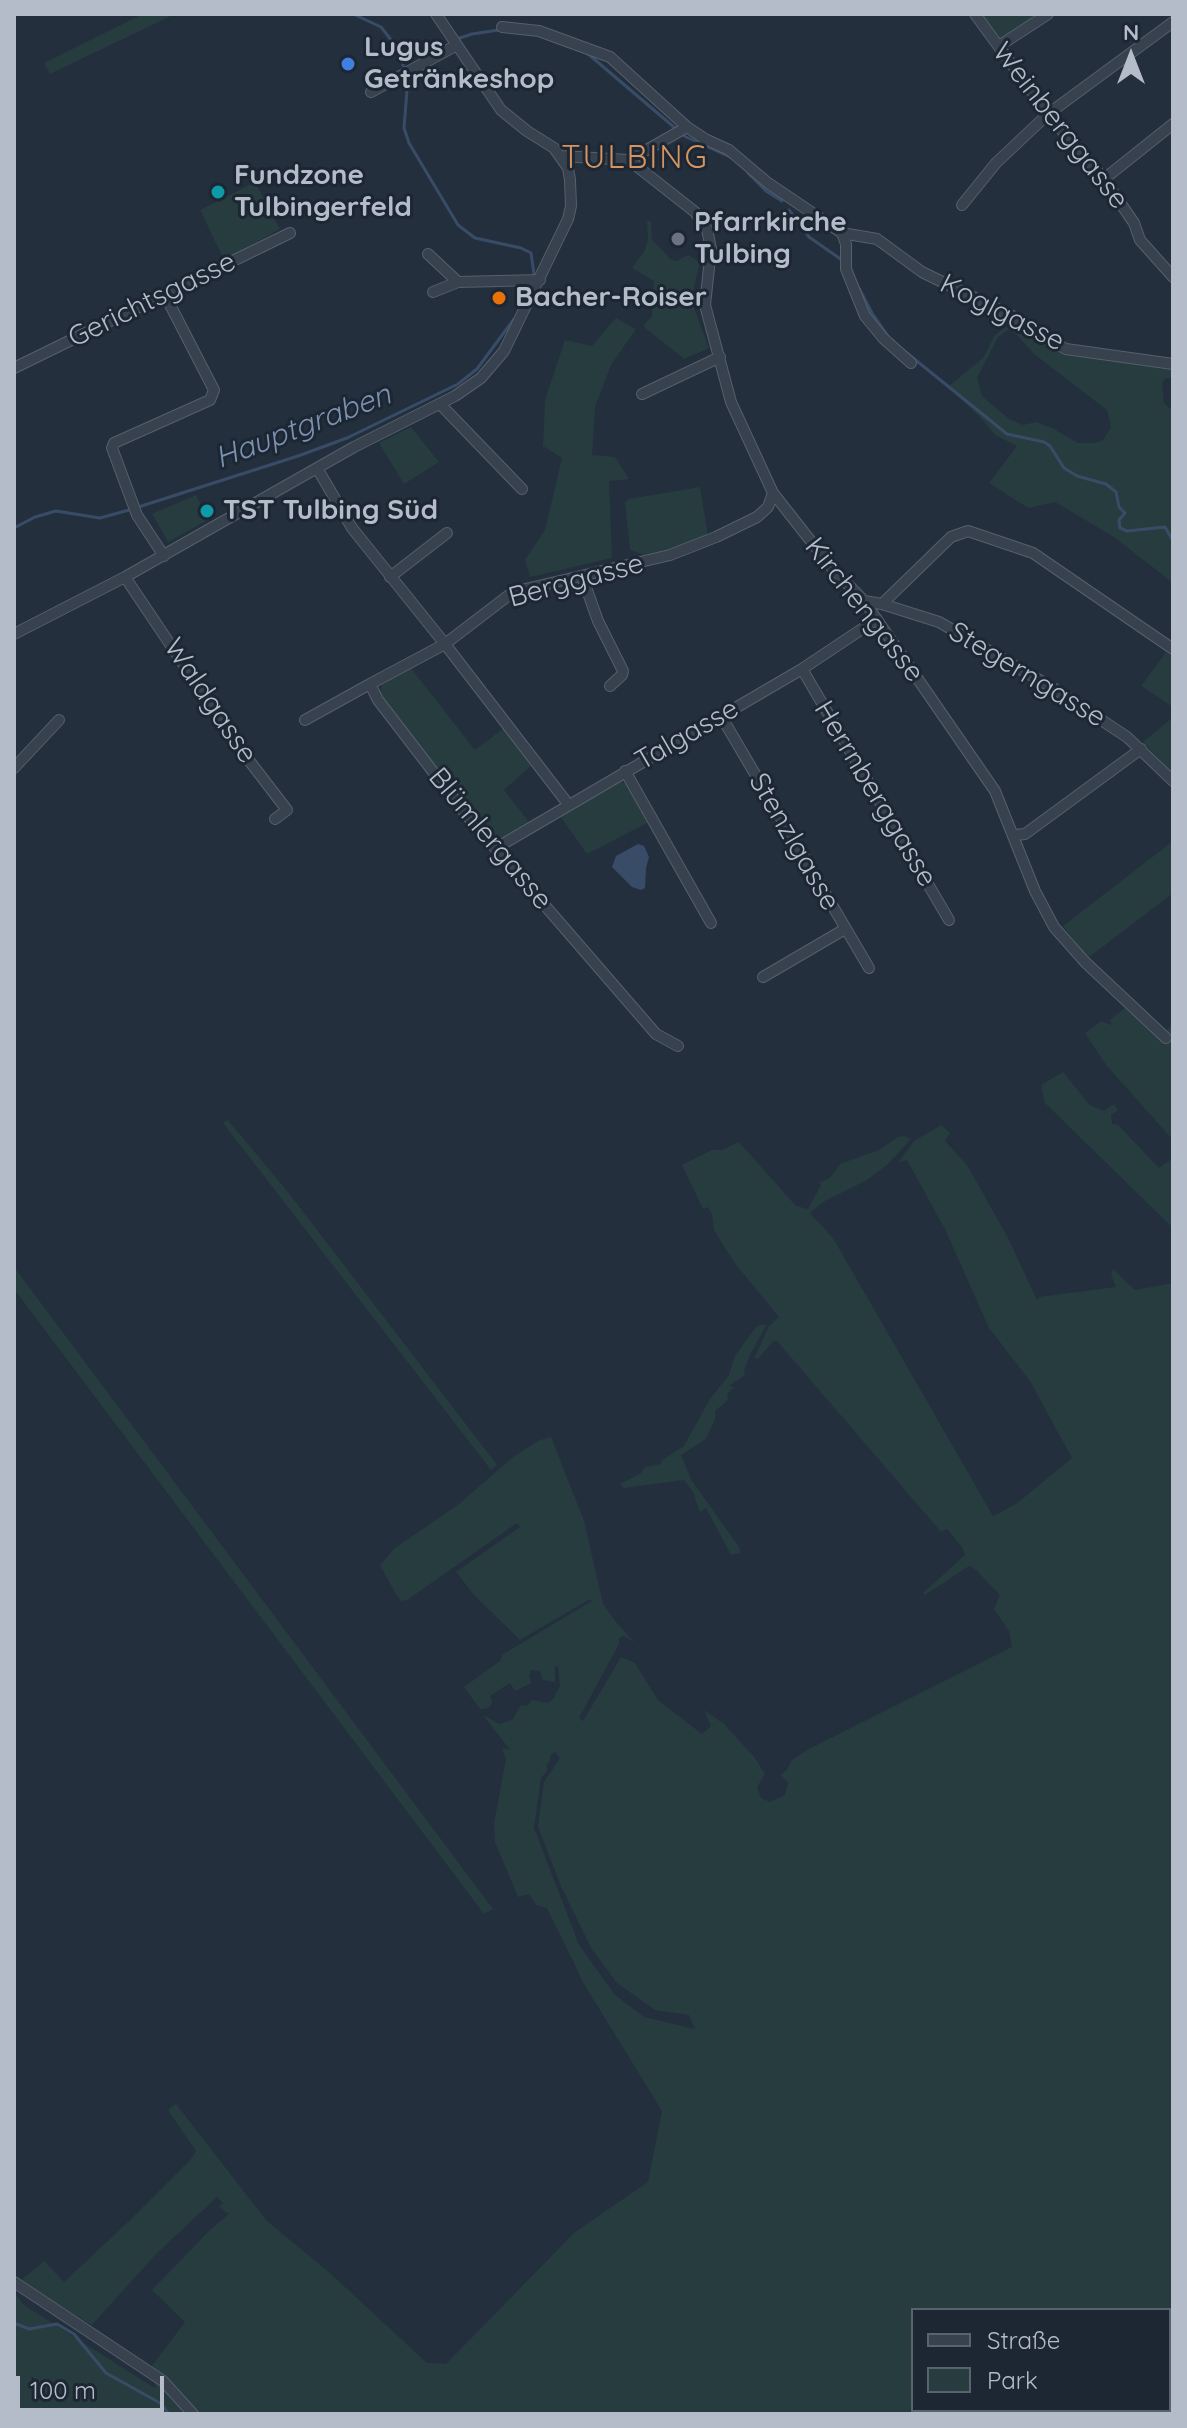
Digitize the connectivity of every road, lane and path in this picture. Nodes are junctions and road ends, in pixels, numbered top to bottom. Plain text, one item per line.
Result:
1 (436, 14) edge
2 (975, 14) edge
3 (1048, 14) edge
4 (1173, 22) edge
5 (502, 27) dead end
6 (455, 46) junction
7 (999, 46) junction
8 (371, 92) dead end
9 (1048, 114) junction
10 (1173, 124) edge
11 (687, 127) junction
12 (561, 156) junction
13 (629, 160) junction
14 (1104, 179) junction
15 (962, 205) dead end
16 (290, 233) dead end
17 (842, 233) junction
18 (428, 254) dead end
19 (1173, 277) edge
20 (540, 280) junction
21 (458, 282) junction
22 (433, 292) dead end
23 (165, 295) junction
24 (720, 357) junction
25 (911, 363) dead end
26 (1173, 364) edge
27 (14, 368) edge
28 (642, 394) dead end
29 (440, 404) junction
30 (317, 468) junction
31 (522, 489) dead end
32 (773, 493) junction
33 (447, 533) dead end
34 (164, 556) junction
35 (582, 576) junction
36 (125, 577) junction
37 (390, 577) junction
38 (864, 601) junction
39 (882, 604) junction
40 (877, 619) junction
41 (14, 634) edge
42 (445, 644) junction
43 (1173, 649) edge
44 (802, 669) junction
45 (370, 684) junction
46 (610, 686) dead end
47 (721, 716) junction
48 (59, 720) dead end
49 (305, 720) dead end
50 (1141, 749) junction
51 (14, 768) edge
52 (625, 771) junction
53 (1173, 781) edge
54 (568, 804) junction
55 (275, 819) dead end
56 (1015, 835) junction
57 (496, 848) junction
58 (949, 920) dead end
59 (711, 923) dead end
60 (845, 929) junction
61 (869, 968) dead end
62 (763, 977) dead end
63 (1166, 1038) dead end
64 (678, 1046) dead end
65 (14, 2282) edge
66 (193, 2414) edge

1 - 6 street
2 - 7 street, Weinberggasse
3 - 7 street
4 - 9 street
5 - 11 street
6 - 8 street
6 - 12 street
7 - 9 street, Weinberggasse
9 - 14 street, Weinberggasse
9 - 15 street
10 - 14 street
11 - 13 street
11 - 17 street
12 - 13 street
12 - 20 street
13 - 24 street, Kirchengasse
14 - 19 street, Weinberggasse
16 - 23 street, Gerichtsgasse
17 - 25 street
17 - 26 street, Koglgasse
18 - 21 street
20 - 21 street
20 - 29 street
21 - 22 street
23 - 27 street, Gerichtsgasse
23 - 34 street
24 - 28 street
24 - 32 street, Kirchengasse
29 - 30 street
29 - 31 street
30 - 34 street
30 - 37 street
32 - 35 street, Berggasse
32 - 38 street, Kirchengasse
33 - 37 street
34 - 36 street
35 - 42 street, Berggasse
35 - 46 street
36 - 41 street
36 - 55 street, Waldgasse
37 - 42 street
38 - 39 street, Stegerngasse
38 - 40 street, Kirchengasse
39 - 43 street
39 - 50 street, Stegerngasse
40 - 44 street, Talgasse
40 - 56 street, Kirchengasse
42 - 45 street
42 - 54 street
44 - 47 street, Talgasse
44 - 58 street, Herrnberggasse
45 - 49 street
45 - 57 street, Blümlergasse
47 - 52 street, Talgasse
47 - 60 street, Stenzlgasse
48 - 51 street
50 - 53 street, Stegerngasse
50 - 56 street
52 - 54 street, Talgasse
52 - 59 street
54 - 57 street, Talgasse
56 - 63 street, Kirchengasse
57 - 64 street, Blümlergasse
60 - 61 street, Stenzlgasse
60 - 62 street
65 - 66 street

